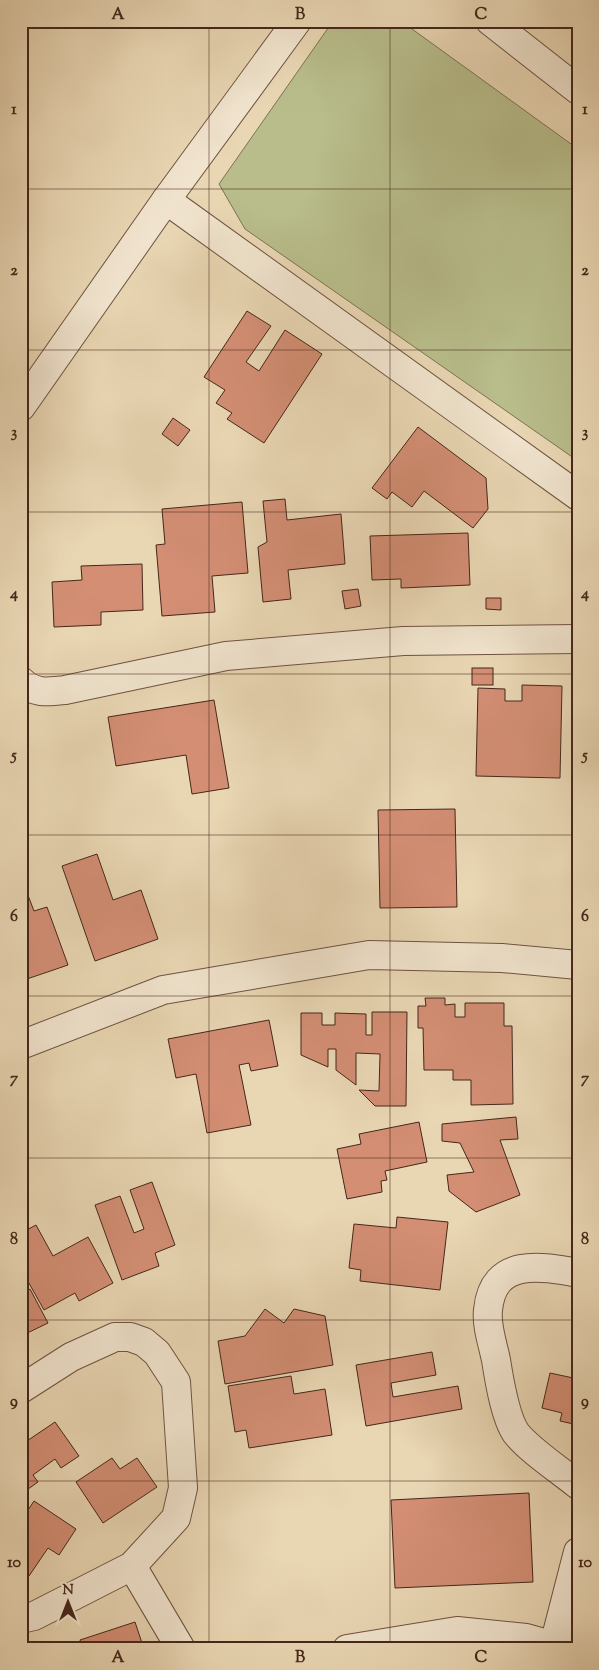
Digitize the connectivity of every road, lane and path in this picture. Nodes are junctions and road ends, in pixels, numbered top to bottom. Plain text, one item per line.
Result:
1 (297, 21) edge
2 (490, 21) edge
3 (578, 90) edge
4 (166, 200) junction
5 (21, 407) edge
6 (578, 496) edge
7 (578, 639) edge
8 (21, 681) edge
9 (578, 965) edge
10 (21, 1045) edge
11 (578, 1273) edge
12 (21, 1389) edge
13 (578, 1485) edge
14 (578, 1552) edge
15 (132, 1566) junction
16 (21, 1619) edge
17 (559, 1647) edge
18 (181, 1649) edge
19 (347, 1649) edge

1 - 4 street
2 - 3 street
4 - 5 street
4 - 6 street
7 - 8 street
9 - 10 street
11 - 13 street
12 - 15 street
14 - 17 street
15 - 16 street
15 - 18 street
17 - 19 street

